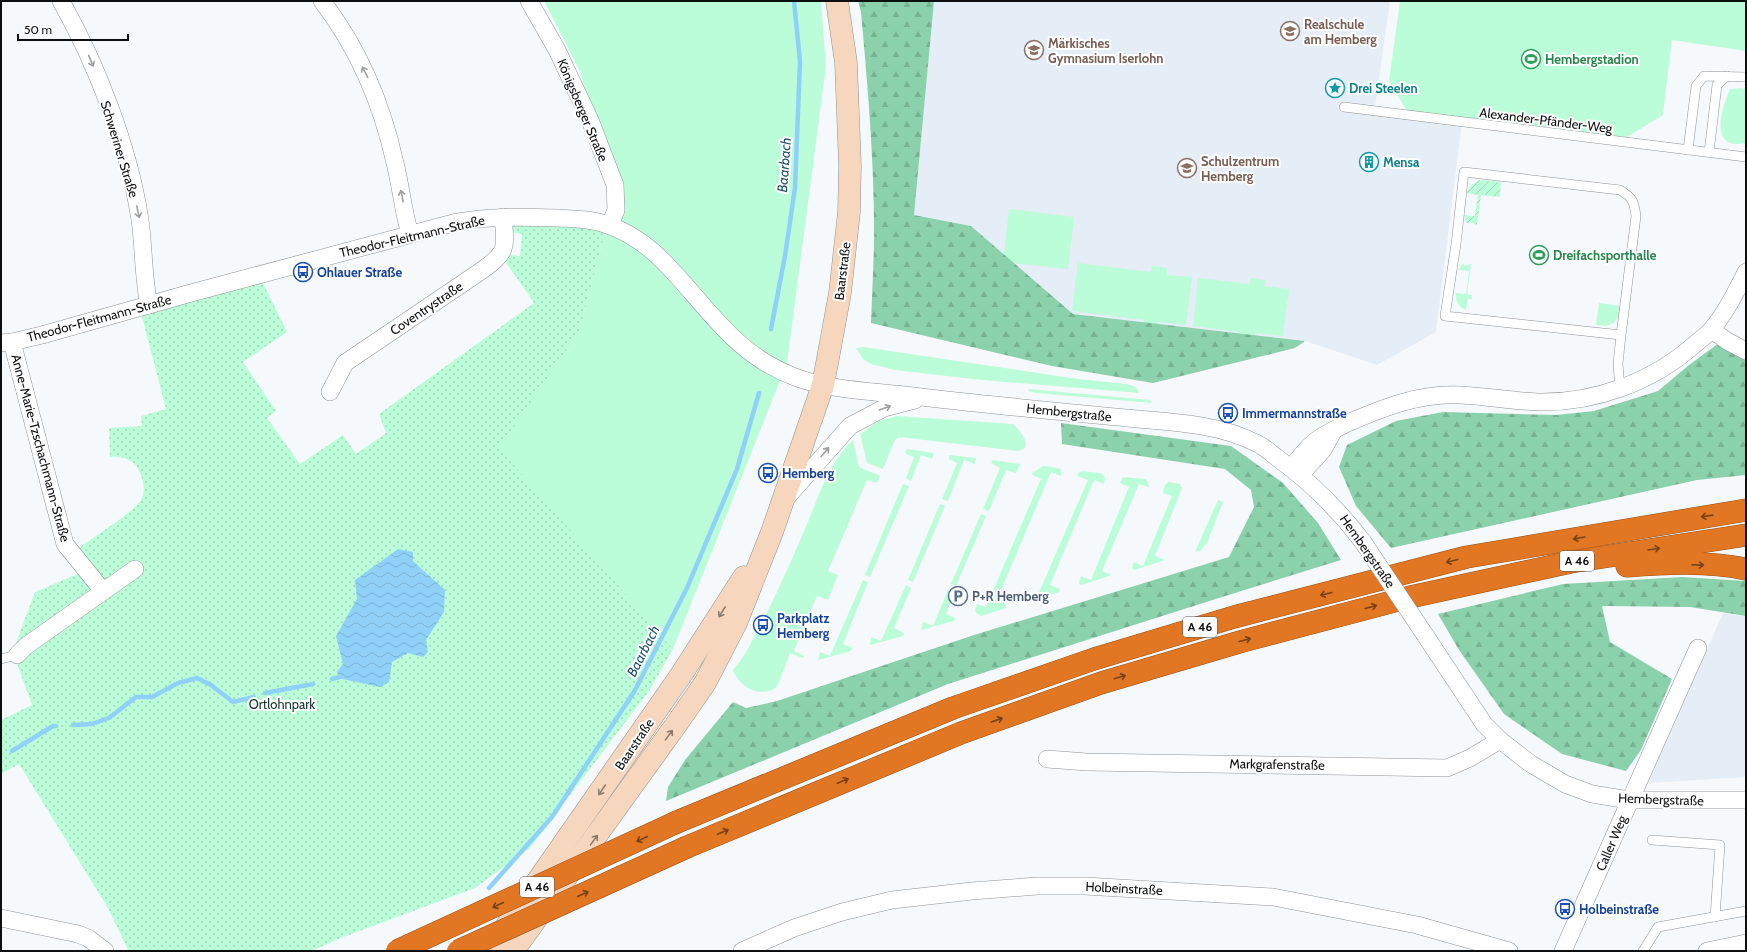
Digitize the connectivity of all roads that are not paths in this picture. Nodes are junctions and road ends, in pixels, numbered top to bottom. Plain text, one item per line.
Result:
1 (61, 1) edge
2 (322, 1) edge
3 (529, 1) edge
4 (837, 1) edge
5 (1727, 76) junction
6 (1746, 77) edge
7 (1344, 107) dead end
8 (1688, 150) junction
9 (1709, 152) junction
10 (1746, 158) edge
11 (503, 217) junction
12 (610, 225) junction
13 (410, 234) junction
14 (1746, 272) edge
15 (149, 305) junction
16 (1712, 330) junction
17 (1621, 335) junction
18 (6, 342) edge
19 (1746, 351) edge
20 (823, 385) junction
21 (1620, 389) junction
22 (330, 392) dead end
23 (925, 398) junction
24 (1295, 471) junction
25 (782, 503) junction
26 (1746, 510) edge
27 (772, 532) junction
28 (1746, 535) edge
29 (135, 569) dead end
30 (1746, 569) edge
31 (103, 591) junction
32 (1410, 597) junction
33 (1698, 648) dead end
34 (9, 657) edge
35 (1500, 740) junction
36 (1047, 759) dead end
37 (1629, 800) junction
38 (1746, 800) edge
39 (1652, 840) dead end
40 (1746, 911) edge
41 (1715, 917) junction
42 (1, 918) edge
43 (1746, 943) edge
44 (105, 951) edge
45 (398, 951) edge
46 (458, 951) edge
47 (489, 951) edge
48 (513, 951) edge
49 (742, 951) edge
50 (1509, 951) edge
51 (1563, 951) edge
52 (1643, 951) edge
53 (1708, 951) edge

1 -> 15 street, Schweriner Straße
13 -> 2 street
3 - 12 street, Königsberger Straße
4 - 20 main road, Baarstraße
5 - 6 lane
5 - 8 lane
5 - 9 lane
7 - 8 lane, Alexander-Pfänder-Weg
8 - 9 lane, Alexander-Pfänder-Weg
9 - 10 lane, Alexander-Pfänder-Weg
11 - 12 street, Theodor-Fleitmann-Straße
11 - 13 street, Theodor-Fleitmann-Straße
11 - 22 street, Coventrystraße
12 - 20 street, Theodor-Fleitmann-Straße
13 - 15 street, Theodor-Fleitmann-Straße
14 - 16 street
15 - 18 street, Theodor-Fleitmann-Straße
16 - 19 street
16 - 21 street
17 - 17 lane
17 - 21 lane
18 - 31 street, Anne-Marie-Tzschachmann-Straße
20 - 23 street, Hembergstraße
20 - 25 main road, Baarstraße
21 - 24 street
23 - 24 street, Hembergstraße
25 -> 23 street, Hembergstraße
24 - 35 street, Hembergstraße, bridge
25 - 27 main road, Baarstraße
26 -> 45 highway, A 46, bridge
27 -> 47 main road, Baarstraße
48 -> 27 main road, Baarstraße
32 -> 28 highway, A 46
29 - 31 street
32 -> 30 highway
31 - 34 street
46 -> 32 highway, A 46, bridge
33 - 37 street, Caller Weg
35 - 36 street, Markgrafenstraße
35 - 37 street, Hembergstraße
37 - 38 street, Hembergstraße
37 - 51 street, Caller Weg
39 - 41 lane
40 - 41 lane
41 - 52 lane
42 - 44 street
43 - 53 street
49 - 50 street, Holbeinstraße

